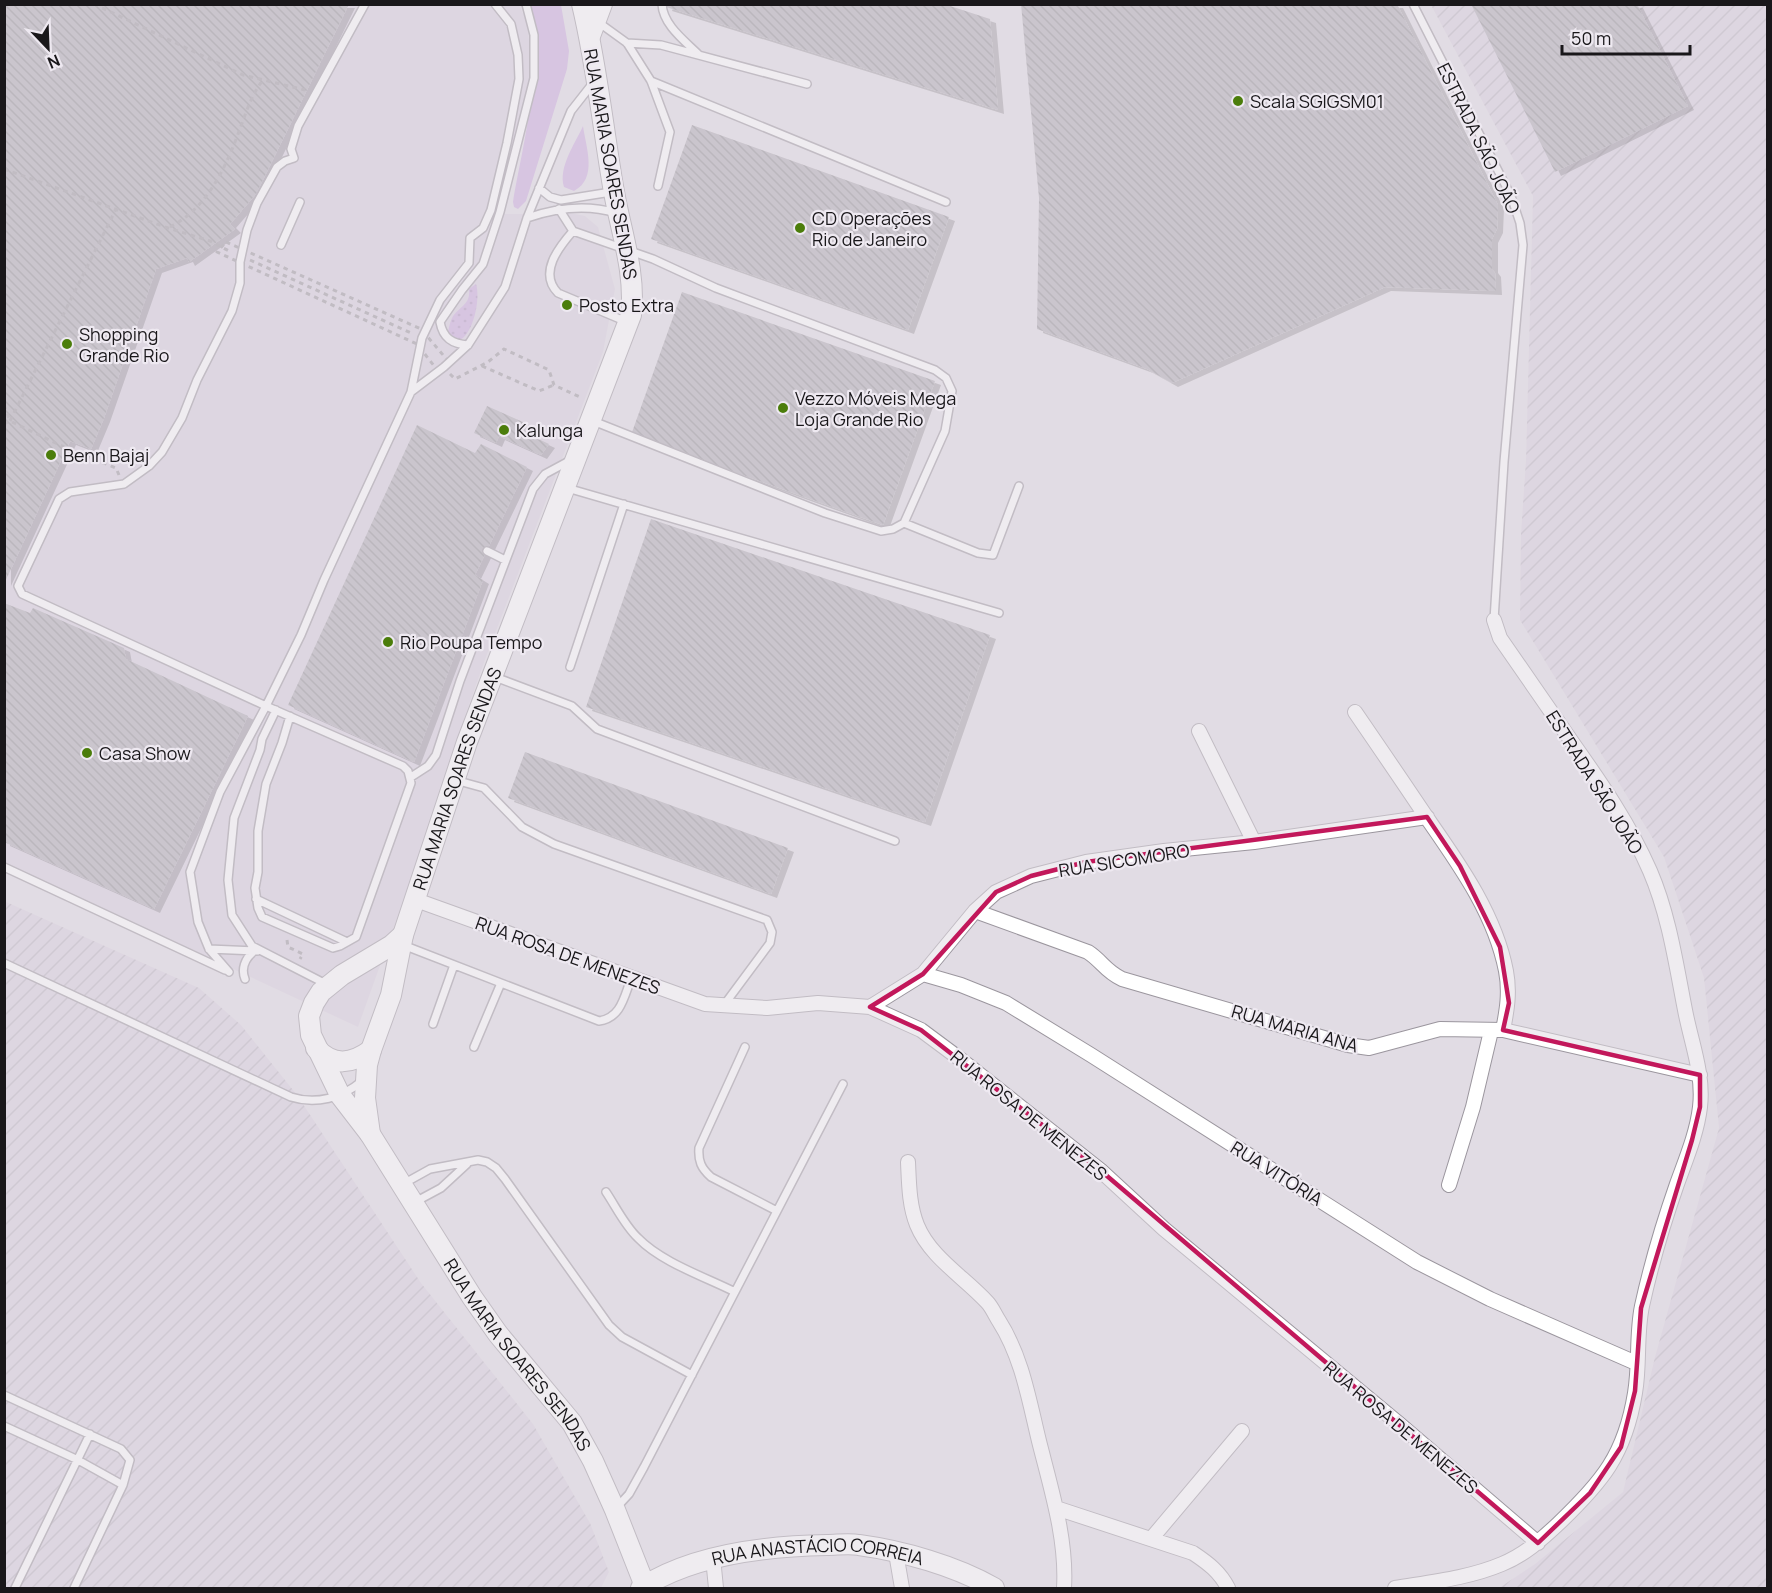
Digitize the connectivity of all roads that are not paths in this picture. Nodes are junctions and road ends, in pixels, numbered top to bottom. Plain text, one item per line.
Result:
1 (365, 4) edge
2 (495, 4) edge
3 (526, 4) edge
4 (582, 4) edge
5 (662, 4) edge
6 (1413, 4) edge
7 (596, 21) edge
8 (627, 43) junction
9 (700, 56) junction
10 (596, 79) junction
11 (651, 81) junction
12 (807, 84) dead end
13 (658, 186) dead end
14 (539, 189) junction
15 (614, 191) junction
16 (300, 202) dead end
17 (946, 202) dead end
18 (558, 209) junction
19 (618, 214) junction
20 (527, 218) junction
21 (573, 231) junction
22 (281, 245) dead end
23 (626, 249) junction
24 (629, 323) junction
25 (468, 345) junction
26 (411, 392) junction
27 (594, 413) junction
28 (576, 457) junction
29 (1019, 486) dead end
30 (564, 487) junction
31 (624, 504) junction
32 (904, 523) junction
33 (487, 551) dead end
34 (505, 560) junction
35 (999, 613) dead end
36 (1494, 620) joint
37 (570, 667) dead end
38 (493, 676) junction
39 (266, 706) junction
40 (276, 710) junction
41 (1355, 712) dead end
42 (290, 716) junction
43 (1199, 731) dead end
44 (411, 777) junction
45 (455, 780) junction
46 (1427, 817) junction
47 (895, 841) dead end
48 (1254, 843) junction
49 (4, 867) edge
50 (256, 899) junction
51 (416, 900) junction
52 (975, 911) junction
53 (403, 940) junction
54 (347, 942) junction
55 (208, 949) junction
56 (257, 951) junction
57 (4, 963) edge
58 (454, 964) junction
59 (350, 971) junction
60 (923, 974) junction
61 (246, 979) dead end
62 (631, 979) junction
63 (501, 983) junction
64 (328, 985) junction
65 (391, 995) junction
66 (724, 1005) junction
67 (870, 1007) junction
68 (433, 1024) dead end
69 (1497, 1030) junction
70 (474, 1047) dead end
71 (745, 1047) dead end
72 (316, 1048) junction
73 (370, 1050) junction
74 (1700, 1075) junction
75 (366, 1077) junction
76 (843, 1084) dead end
77 (340, 1095) junction
78 (370, 1134) junction
79 (908, 1162) dead end
80 (467, 1164) junction
81 (401, 1185) junction
82 (1449, 1185) dead end
83 (606, 1192) dead end
84 (413, 1204) junction
85 (777, 1211) junction
86 (735, 1292) junction
87 (1636, 1363) junction
88 (692, 1375) junction
89 (4, 1395) edge
90 (4, 1426) edge
91 (1242, 1431) dead end
92 (90, 1434) junction
93 (78, 1460) junction
94 (123, 1485) junction
95 (1056, 1508) junction
96 (615, 1510) junction
97 (1151, 1539) junction
98 (1538, 1543) junction
99 (896, 1553) junction
100 (713, 1558) junction
101 (643, 1587) edge
102 (15, 1588) edge
103 (74, 1588) edge
104 (716, 1588) edge
105 (902, 1588) edge
106 (994, 1588) edge
107 (1064, 1588) edge
108 (1228, 1588) edge
109 (1395, 1588) edge

1 - 39 lane
2 - 26 lane
3 - 25 lane
4 - 7 main road, RUA MARIA SOARES SENDAS
5 - 9 lane
6 - 36 lane, ESTRADA SÃO JOÃO
7 - 8 lane
7 - 10 main road, RUA MARIA SOARES SENDAS
8 - 9 lane
8 - 11 lane
9 - 12 lane
10 - 14 lane
10 - 15 main road, RUA MARIA SOARES SENDAS
11 - 13 lane
11 - 17 lane
14 - 15 lane
14 - 20 lane
15 - 19 main road, RUA MARIA SOARES SENDAS
16 - 22 lane
18 - 19 lane
18 - 20 lane
18 - 21 lane
19 - 23 main road, RUA MARIA SOARES SENDAS
20 - 25 lane
21 - 23 lane
21 - 24 lane
23 - 24 main road, RUA MARIA SOARES SENDAS
23 - 32 lane
24 - 27 main road, RUA MARIA SOARES SENDAS
25 - 26 lane
26 - 39 lane
27 - 28 main road, RUA MARIA SOARES SENDAS
27 - 32 lane
28 - 30 main road, RUA MARIA SOARES SENDAS
28 - 34 lane
29 - 32 lane
30 - 31 lane
30 - 38 main road, RUA MARIA SOARES SENDAS
31 - 35 lane
31 - 37 lane
33 - 34 lane
34 - 44 lane
36 - 74 street, ESTRADA SÃO JOÃO
38 - 45 main road, RUA MARIA SOARES SENDAS
38 - 47 lane
39 - 40 lane
39 - 55 lane
40 - 42 lane
40 - 56 lane
41 - 46 street
42 - 44 lane
42 - 50 lane
43 - 48 street
44 - 54 lane
45 - 51 main road, RUA MARIA SOARES SENDAS
45 - 66 lane
46 - 48 street, RUA SICOMORO
46 - 69 street
48 - 52 street, RUA SICOMORO
49 - 55 lane
50 - 54 lane
50 - 54 lane
51 - 53 main road, RUA MARIA SOARES SENDAS
51 - 62 street, RUA ROSA DE MENEZES
52 - 60 street, RUA SICOMORO
52 - 69 street, RUA MARIA ANA
53 - 58 lane
53 - 59 main road, RUA MARIA SOARES SENDAS
53 - 65 main road, RUA MARIA SOARES SENDAS
55 - 56 lane
56 - 61 lane
56 - 64 lane
57 - 77 lane
58 - 63 lane
58 - 68 lane
59 - 64 main road, RUA MARIA SOARES SENDAS
59 - 65 main road
60 - 67 street, RUA SICOMORO
60 - 87 street, RUA VITÓRIA
62 - 63 lane
62 - 66 street, RUA ROSA DE MENEZES
63 - 70 lane
64 - 72 main road, RUA MARIA SOARES SENDAS
65 - 73 main road, RUA MARIA SOARES SENDAS
66 - 67 street, RUA ROSA DE MENEZES
67 - 98 street, RUA ROSA DE MENEZES
69 - 74 street, RUA MARIA ANA
69 - 82 street
71 - 85 lane
72 - 73 main road
72 - 77 main road, RUA MARIA SOARES SENDAS
73 - 75 main road, RUA MARIA SOARES SENDAS
74 - 87 street, ESTRADA SÃO JOÃO
75 - 77 lane
75 - 78 main road, RUA MARIA SOARES SENDAS
76 - 85 lane
77 - 78 main road, RUA MARIA SOARES SENDAS
78 - 81 main road, RUA MARIA SOARES SENDAS
79 - 95 street
80 - 81 lane
80 - 84 lane
80 - 88 lane
81 - 84 main road, RUA MARIA SOARES SENDAS
83 - 86 lane
84 - 96 main road, RUA MARIA SOARES SENDAS
85 - 86 lane
86 - 88 lane
87 - 98 street, ESTRADA SÃO JOÃO
88 - 96 lane
89 - 92 lane
90 - 93 lane
91 - 97 street
92 - 93 lane
92 - 94 lane
93 - 94 lane
93 - 102 lane
94 - 103 lane
95 - 97 street
95 - 107 street
96 - 101 main road, RUA MARIA SOARES SENDAS
97 - 108 street
98 - 109 street, ESTRADA SÃO JOÃO
99 - 100 main road, RUA ANASTÁCIO CORREIA
99 - 105 street
99 - 106 main road, RUA ANASTÁCIO CORREIA
100 - 101 main road, RUA ANASTÁCIO CORREIA
100 - 104 street

